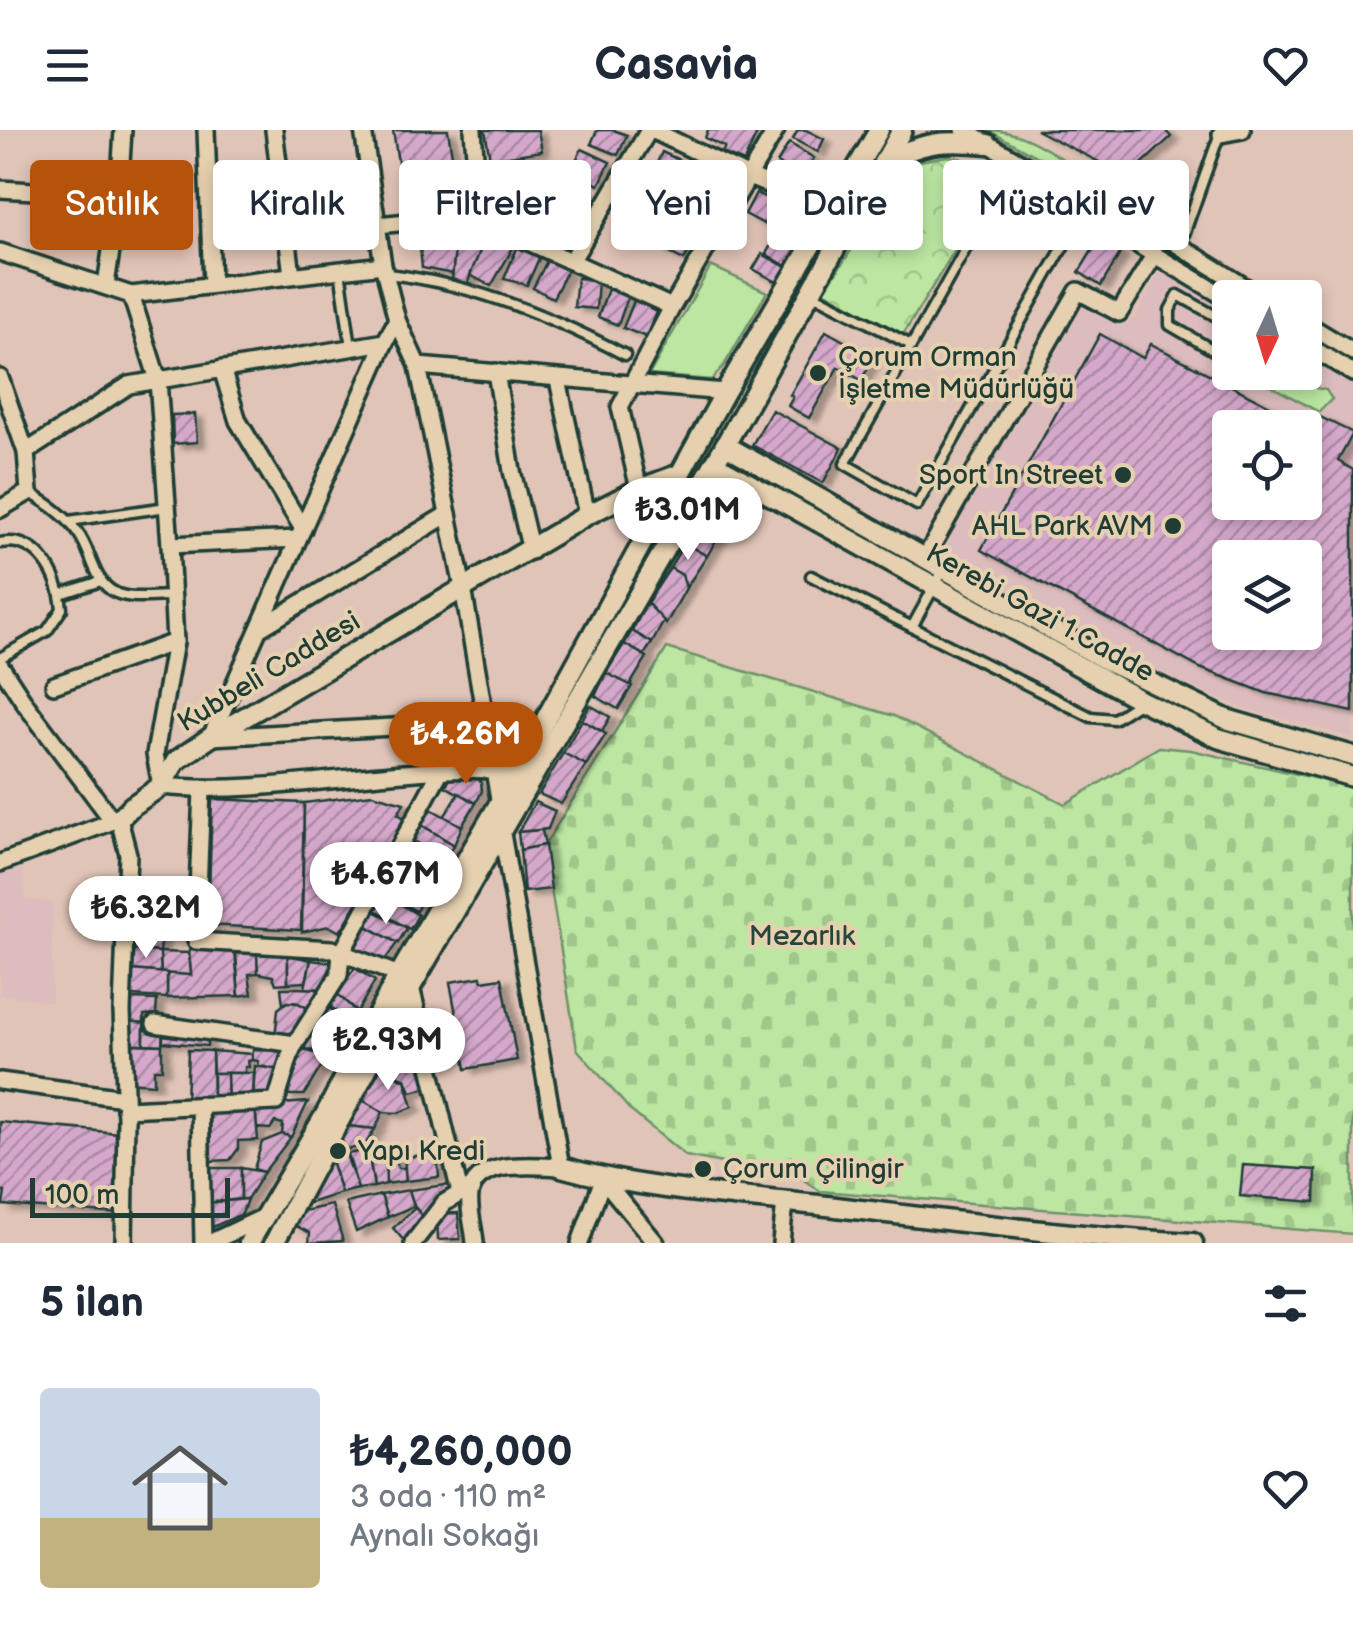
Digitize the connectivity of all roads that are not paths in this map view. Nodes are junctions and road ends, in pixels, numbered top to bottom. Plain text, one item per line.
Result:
1 (123, 130) edge
2 (206, 130) edge
3 (274, 130) edge
4 (363, 130) edge
5 (473, 130) edge
6 (650, 130) edge
7 (776, 130) edge
8 (879, 130) edge
9 (902, 130) edge
10 (964, 130) edge
11 (1242, 130) edge
12 (1219, 132) edge
13 (988, 144) junction
14 (121, 160) edge
15 (368, 160) edge
16 (475, 160) edge
17 (862, 160) edge
18 (884, 160) edge
19 (887, 160) edge
20 (1016, 160) edge
21 (749, 177) junction
22 (767, 184) edge
23 (0, 188) edge
24 (30, 190) edge
25 (1189, 220) edge
26 (379, 231) edge
27 (111, 250) edge
28 (549, 250) edge
29 (809, 250) edge
30 (834, 250) edge
31 (965, 250) edge
32 (1061, 250) edge
33 (1148, 250) edge
34 (1186, 250) edge
35 (0, 252) edge
36 (1155, 254) junction
37 (572, 260) junction
38 (340, 270) junction
39 (385, 270) junction
40 (292, 275) junction
41 (1234, 280) edge
42 (106, 285) junction
43 (212, 285) junction
44 (1212, 289) edge
45 (810, 292) junction
46 (131, 295) junction
47 (672, 307) junction
48 (397, 320) junction
49 (1230, 327) edge
50 (1322, 333) edge
51 (385, 342) junction
52 (911, 345) junction
53 (352, 348) junction
54 (1353, 352) edge
55 (1322, 354) edge
56 (624, 355) dead end
57 (418, 366) junction
58 (222, 369) junction
59 (496, 372) junction
60 (1353, 373) edge
61 (0, 378) edge
62 (158, 380) junction
63 (558, 380) junction
64 (631, 384) junction
65 (725, 392) junction
66 (726, 445) junction
67 (26, 452) junction
68 (714, 464) junction
69 (680, 474) junction
70 (638, 489) junction
71 (28, 492) junction
72 (167, 507) junction
73 (0, 509) edge
74 (448, 514) junction
75 (588, 515) junction
76 (69, 522) junction
77 (300, 534) junction
78 (0, 543) edge
79 (170, 545) junction
80 (531, 550) junction
81 (925, 558) junction
82 (944, 568) junction
83 (811, 576) dead end
84 (913, 576) junction
85 (101, 581) junction
86 (934, 587) junction
87 (463, 588) junction
88 (60, 594) junction
89 (172, 596) junction
90 (262, 627) junction
91 (912, 627) junction
92 (174, 642) junction
93 (0, 662) edge
94 (54, 685) dead end
95 (1142, 701) junction
96 (484, 722) junction
97 (210, 738) junction
98 (1353, 756) edge
99 (493, 769) junction
100 (516, 771) junction
101 (440, 772) junction
102 (1353, 777) edge
103 (161, 786) junction
104 (202, 790) junction
105 (500, 802) junction
106 (119, 819) junction
107 (502, 835) junction
108 (0, 863) edge
109 (341, 954) junction
110 (405, 981) junction
111 (155, 1024) dead end
112 (295, 1044) junction
113 (0, 1081) edge
114 (124, 1104) junction
115 (200, 1106) junction
116 (561, 1168) junction
117 (603, 1179) junction
118 (466, 1189) junction
119 (785, 1201) junction
120 (264, 1217) junction
121 (1119, 1241) edge
122 (124, 1243) edge
123 (206, 1243) edge
124 (249, 1243) edge
125 (274, 1243) edge
126 (413, 1243) edge
127 (475, 1243) edge
128 (580, 1243) edge
129 (656, 1243) edge
130 (782, 1243) edge
131 (1193, 1243) edge

1 - 14 street
2 - 43 street
3 - 40 street
4 - 15 street
5 - 16 street
6 - 21 street
6 - 37 street
7 - 21 street
8 - 17 street
9 - 18 street
10 - 13 street
11 - 12 street
12 - 25 lane
13 - 19 street
13 - 20 street
21 - 22 street
21 - 47 street
23 - 24 street
26 - 39 street
27 - 42 street
28 - 37 street
29 - 65 street
30 - 45 street
31 - 52 lane
32 - 52 lane
33 - 36 street
34 - 41 street
35 - 42 street
36 - 44 street
36 - 81 street
37 - 47 street
38 - 39 street
38 - 40 street
38 - 53 lane
39 - 48 street
39 - 56 lane
40 - 43 street
42 - 46 street
43 - 46 street
45 - 52 lane
45 - 66 street
46 - 62 street
47 - 64 street
48 - 51 street
48 - 57 street
49 - 49 lane
50 - 54 street
51 - 53 street
51 - 77 street
53 - 58 street
55 - 60 street
57 - 59 street
57 - 74 street
58 - 62 street
58 - 77 street
59 - 63 street
59 - 80 street
61 - 67 street
62 - 67 street
62 - 72 street
63 - 64 street
63 - 75 street
64 - 65 street
64 - 70 street
65 - 69 street
66 - 68 street
66 - 81 street, Kerebi Gazi 1.Cadde
67 - 71 street
68 - 84 street, Kerebi Gazi 1.Cadde
68 - 107 street
69 - 70 street, Kubbeli Caddesi
69 - 100 street
70 - 75 street, Kubbeli Caddesi
71 - 73 street
71 - 76 lane
72 - 76 lane
72 - 79 street
74 - 87 street
74 - 90 street
75 - 80 street, Kubbeli Caddesi
76 - 85 lane
77 - 79 street
77 - 90 street
78 - 88 lane
79 - 89 street
80 - 87 street, Kubbeli Caddesi
81 - 82 street, Kerebi Gazi 1.Cadde
81 - 84 street
82 - 86 lane
82 - 98 street, Kerebi Gazi 1.Cadde
83 - 91 lane
84 - 86 street, Kerebi Gazi 1.Cadde
85 - 88 lane
85 - 89 lane
86 - 91 lane
86 - 95 street, Kerebi Gazi 1.Cadde
87 - 96 street
87 - 97 street, Kubbeli Caddesi
88 - 93 lane
89 - 92 street
90 - 97 street
91 - 95 lane
92 - 94 street
92 - 103 street
93 - 106 street
95 - 102 street, Kerebi Gazi 1.Cadde
96 - 97 street
96 - 99 street
97 - 103 street, Kubbeli Caddesi
99 - 100 street
99 - 101 street
99 - 105 street
100 - 105 street
101 - 104 street
101 - 109 street
103 - 104 street
103 - 106 street, Kubbeli Caddesi
104 - 109 street
105 - 107 street
105 - 110 street
106 - 108 street
106 - 114 street
107 - 110 street
107 - 116 street
109 - 110 street
109 - 112 street
110 - 118 street
110 - 120 street
110 - 125 street
111 - 112 street
112 - 115 street
113 - 114 street
114 - 115 street
114 - 122 street
115 - 123 street
116 - 117 street
116 - 118 street
117 - 119 street
117 - 128 street
117 - 129 street
118 - 126 street
118 - 127 street
119 - 121 street
119 - 130 street
120 - 123 street
120 - 124 street
121 - 131 street

